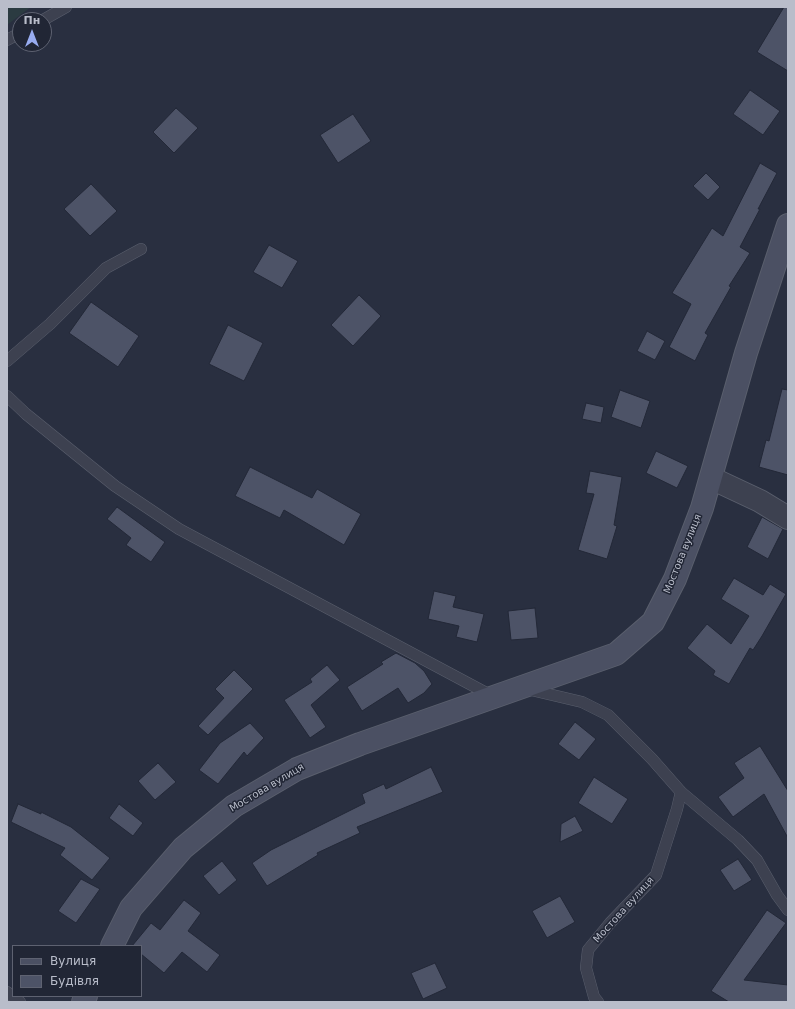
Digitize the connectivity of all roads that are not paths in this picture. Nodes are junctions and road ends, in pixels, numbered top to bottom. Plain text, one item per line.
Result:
1 (66, 7) edge
2 (52, 15) edge
3 (788, 225) edge
4 (141, 249) dead end
5 (7, 360) edge
6 (7, 396) edge
7 (711, 478) junction
8 (788, 518) edge
9 (520, 688) junction
10 (494, 697) junction
11 (681, 792) junction
12 (788, 910) edge
13 (112, 945) edge
14 (598, 1002) edge

1 - 2 lane
3 - 7 street, Мостова вулиця
4 - 5 lane
6 - 10 lane
7 - 8 street
7 - 9 street, Мостова вулиця
9 - 10 street, Мостова вулиця
9 - 11 lane
10 - 13 street, Мостова вулиця
11 - 12 lane
11 - 14 lane, Мостова вулиця

